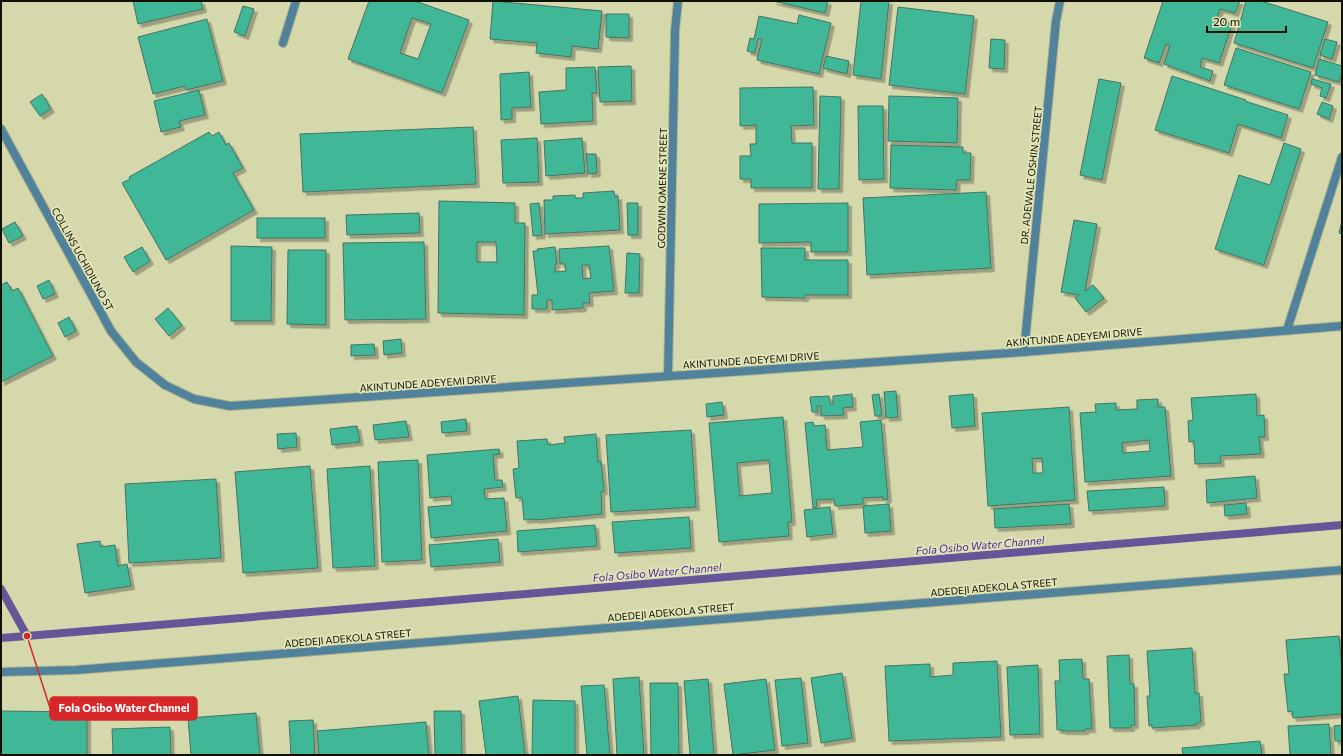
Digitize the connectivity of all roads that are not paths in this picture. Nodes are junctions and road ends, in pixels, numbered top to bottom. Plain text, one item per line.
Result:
1 (296, 1) edge
2 (678, 1) edge
3 (1060, 1) edge
4 (284, 43) dead end
5 (1, 129) edge
6 (1342, 157) edge
7 (1342, 326) edge
8 (1288, 330) junction
9 (1024, 352) junction
10 (668, 376) junction
11 (165, 385) joint
12 (1342, 570) edge
13 (1, 672) edge

1 - 4 street
2 - 10 street, GODWIN OMENE STREET
3 - 9 street, DR. ADEWALE OSHIN STREET
5 - 11 street, COLLINS UCHIDIUNO ST
6 - 8 street
7 - 8 street, AKINTUNDE ADEYEMI DRIVE
8 - 9 street, AKINTUNDE ADEYEMI DRIVE
9 - 10 street, AKINTUNDE ADEYEMI DRIVE
10 - 11 street, AKINTUNDE ADEYEMI DRIVE
12 - 13 street, ADEDEJI ADEKOLA STREET

